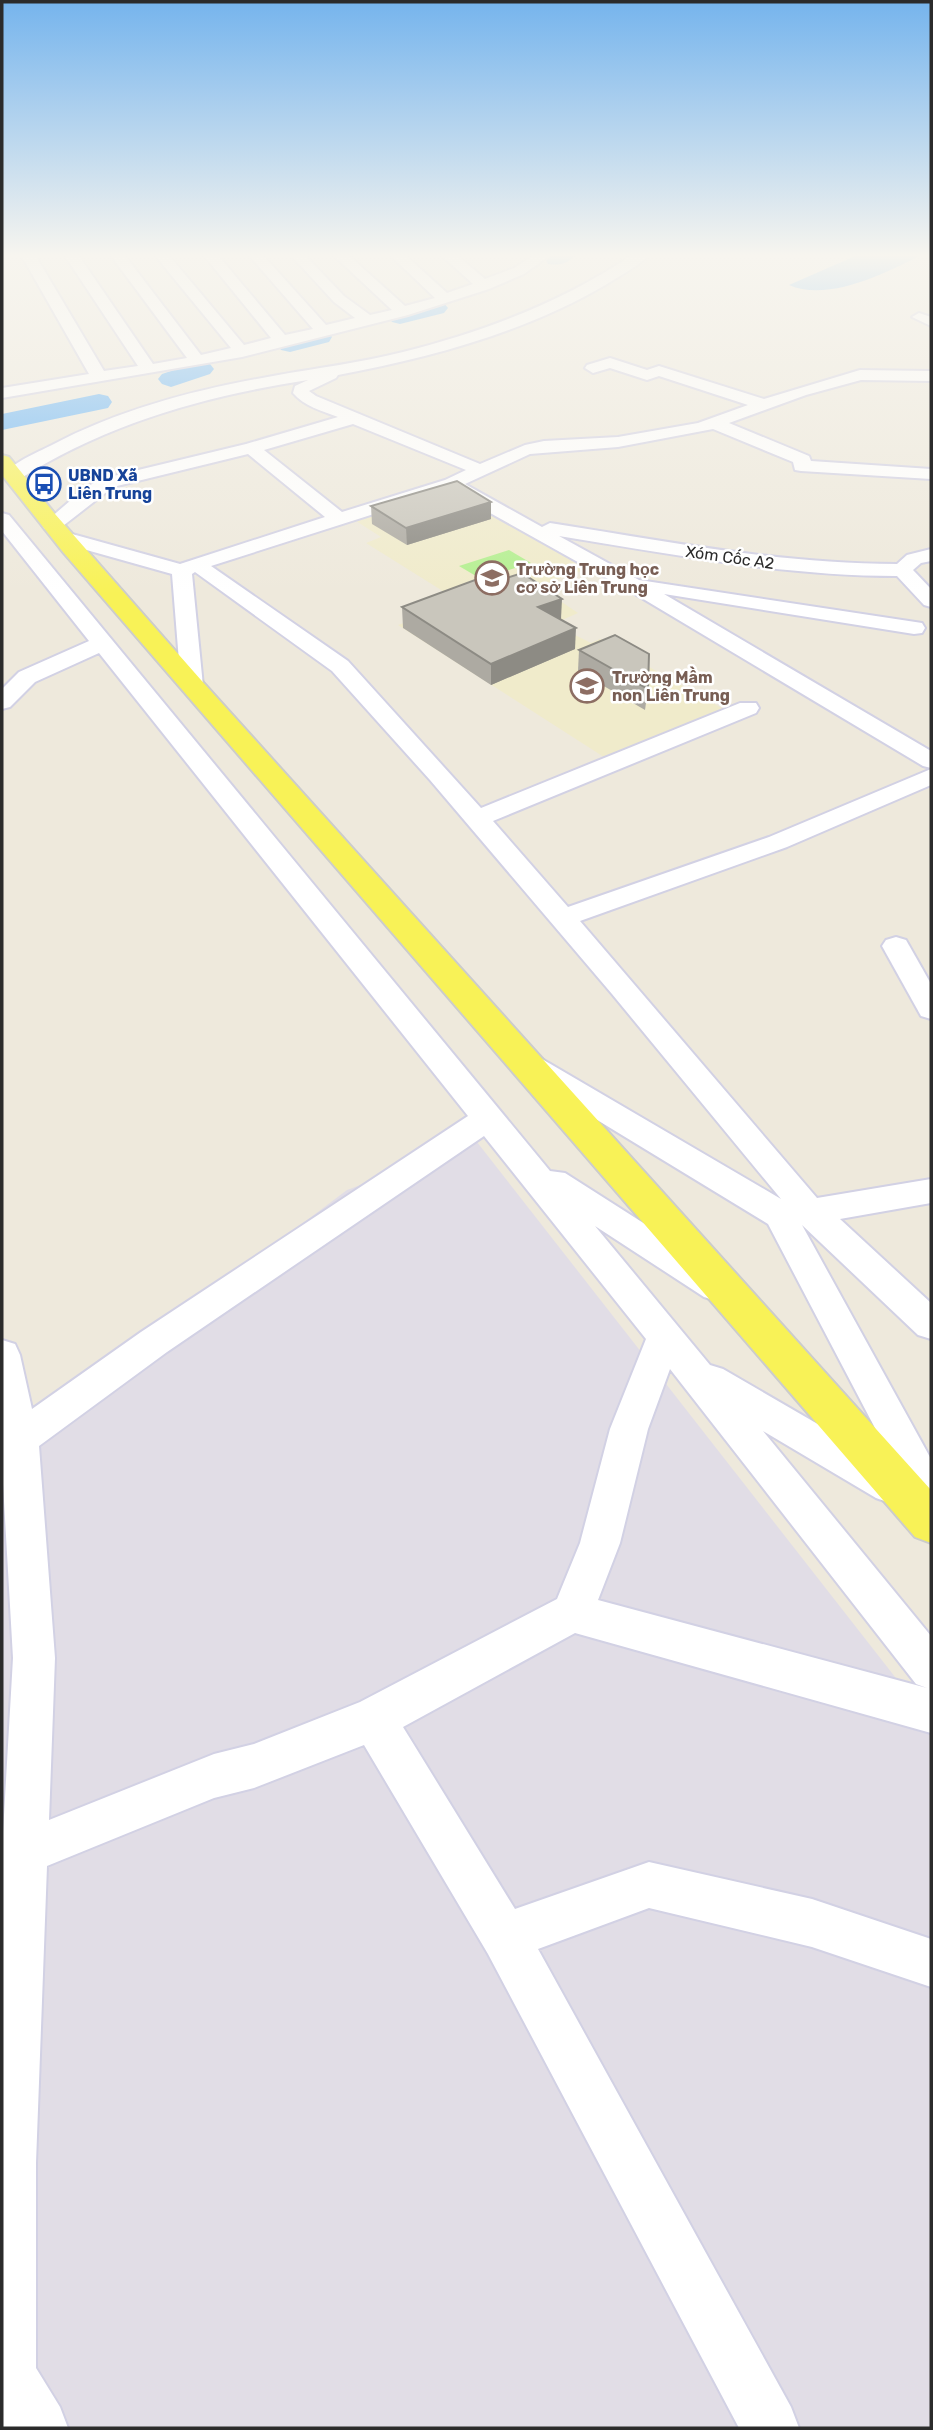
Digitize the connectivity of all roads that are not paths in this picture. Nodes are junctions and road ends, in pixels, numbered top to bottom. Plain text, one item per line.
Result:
1 (93, 366) edge
2 (147, 366) edge
3 (168, 366) edge
4 (353, 366) edge
5 (598, 366) edge
6 (620, 366) edge
7 (690, 367) dead end
8 (593, 368) dead end
9 (341, 369) junction
10 (149, 370) junction
11 (668, 374) junction
12 (931, 376) edge
13 (99, 377) junction
14 (2, 393) edge
15 (764, 405) junction
16 (354, 418) junction
17 (714, 423) junction
18 (251, 448) junction
19 (7, 468) edge
20 (480, 470) junction
21 (931, 474) edge
22 (451, 484) junction
23 (2, 519) edge
24 (339, 519) junction
25 (527, 525) junction
26 (59, 532) junction
27 (931, 555) edge
28 (189, 568) junction
29 (902, 570) junction
30 (634, 586) junction
31 (931, 601) edge
32 (914, 628) dead end
33 (103, 643) junction
34 (192, 686) junction
35 (2, 702) edge
36 (748, 708) dead end
37 (931, 761) edge
38 (931, 776) edge
39 (476, 819) junction
40 (562, 918) junction
41 (896, 947) dead end
42 (931, 1009) edge
43 (529, 1065) junction
44 (488, 1118) junction
45 (527, 1166) junction
46 (931, 1191) edge
47 (795, 1213) junction
48 (736, 1300) junction
49 (931, 1325) edge
50 (665, 1336) junction
51 (2, 1355) edge
52 (693, 1370) junction
53 (11, 1445) edge
54 (924, 1505) edge
55 (572, 1613) junction
56 (931, 1670) edge
57 (931, 1711) edge
58 (373, 1719) junction
59 (26, 1852) junction
60 (505, 1937) junction
61 (931, 1963) edge
62 (4, 2397) edge
63 (39, 2428) edge
64 (769, 2428) edge

1 - 13 street
2 - 10 street
3 - 10 street
4 - 9 street
5 - 8 street
6 - 11 street
7 - 11 street
9 - 16 street
9 - 19 street
10 - 13 street
11 - 15 street
12 - 15 street
13 - 14 street
15 - 17 street
16 - 18 street
16 - 20 street
17 - 20 street
17 - 21 street
18 - 24 street
18 - 26 street
19 - 26 main road
20 - 22 street
22 - 24 street
22 - 25 street
23 - 33 street
24 - 28 street
25 - 29 street, Xóm Cốc A2
25 - 30 street
26 - 28 street
26 - 34 main road
27 - 29 street, Xóm Cốc A2
28 - 34 street
28 - 39 street
29 - 31 street
30 - 32 street
30 - 37 street
33 - 35 street
33 - 44 street
34 - 43 main road
36 - 39 street
38 - 40 street
39 - 40 street
40 - 47 street
41 - 42 street
43 - 47 street
43 - 48 main road
44 - 45 street
44 - 53 street
45 - 48 street
45 - 50 street
46 - 47 street
47 - 49 street
47 - 54 street
48 - 54 main road
50 - 52 street
50 - 55 street
51 - 53 street
52 - 54 street
52 - 56 street
53 - 59 street
55 - 57 street
55 - 58 street
58 - 59 street
58 - 60 street
59 - 62 street
60 - 61 street
60 - 64 street
62 - 63 street

